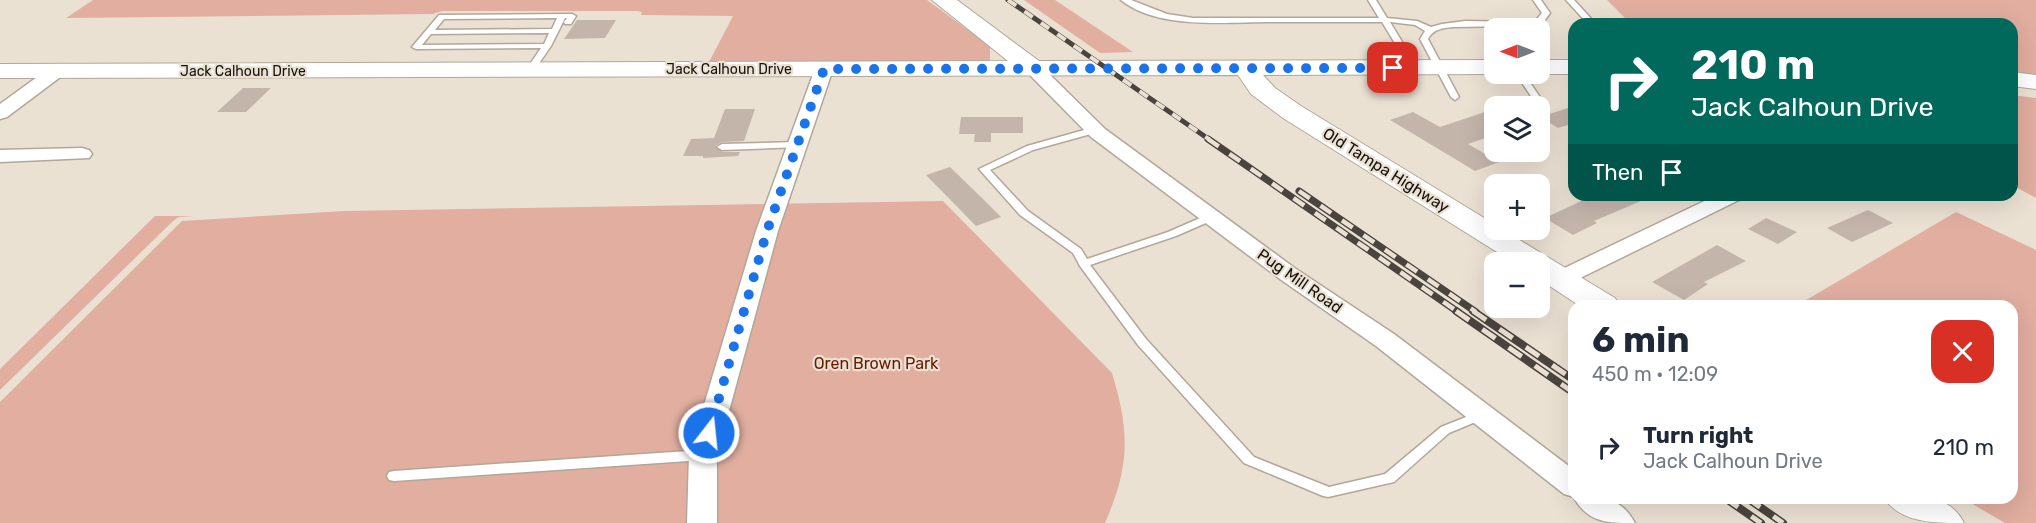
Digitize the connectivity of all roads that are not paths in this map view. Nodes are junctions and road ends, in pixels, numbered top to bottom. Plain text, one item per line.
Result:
1 (943, 0) edge
2 (1125, 0) edge
3 (1372, 0) edge
4 (1537, 0) edge
5 (1570, 0) edge
6 (1586, 18) edge
7 (1385, 20) junction
8 (1430, 30) junction
9 (429, 32) junction
10 (553, 36) junction
11 (1484, 67) edge
12 (1550, 67) edge
13 (1568, 67) edge
14 (1033, 68) junction
15 (1247, 68) junction
16 (1414, 68) junction
17 (1440, 68) junction
18 (824, 69) junction
19 (530, 70) junction
20 (0, 71) edge
21 (57, 71) junction
22 (2018, 80) edge
23 (2036, 82) edge
24 (2018, 92) edge
25 (2036, 94) edge
26 (1455, 97) dead end
27 (0, 113) edge
28 (1095, 130) junction
29 (797, 146) junction
30 (722, 147) dead end
31 (82, 154) dead end
32 (0, 156) edge
33 (1719, 201) edge
34 (1211, 217) junction
35 (1518, 252) edge
36 (1084, 264) junction
37 (1550, 267) edge
38 (1550, 272) edge
39 (1594, 300) edge
40 (1481, 415) junction
41 (703, 455) junction
42 (394, 476) dead end
43 (1568, 481) edge
44 (1596, 504) edge
45 (1914, 504) edge
46 (702, 523) edge
47 (1620, 523) edge
48 (1944, 523) edge

1 - 14 street
2 - 7 lane
3 - 7 lane
4 - 8 lane
5 - 6 lane
7 - 8 lane
7 - 16 lane
8 - 17 lane
9 - 10 lane
9 - 10 lane
9 - 10 lane
10 - 19 lane
11 - 17 street, Jack Calhoun Drive
12 - 13 street
14 - 15 street, Jack Calhoun Drive
14 - 18 street, Jack Calhoun Drive
14 - 28 street, Pug Mill Road
15 - 16 street, Jack Calhoun Drive
15 - 35 street, Old Tampa Highway
16 - 17 street, Jack Calhoun Drive
17 - 26 lane
18 - 19 street, Jack Calhoun Drive
18 - 29 street
19 - 21 street, Jack Calhoun Drive
20 - 21 street, Jack Calhoun Drive
21 - 27 street
22 - 23 street
24 - 25 street
28 - 34 street, Pug Mill Road
28 - 36 lane
29 - 30 lane
29 - 41 street
31 - 32 street
33 - 37 street
34 - 36 lane
34 - 40 street, Pug Mill Road
36 - 40 lane
38 - 39 street, Old Tampa Highway
40 - 43 street, Pug Mill Road
41 - 42 lane
41 - 46 street
44 - 47 street
45 - 48 street

